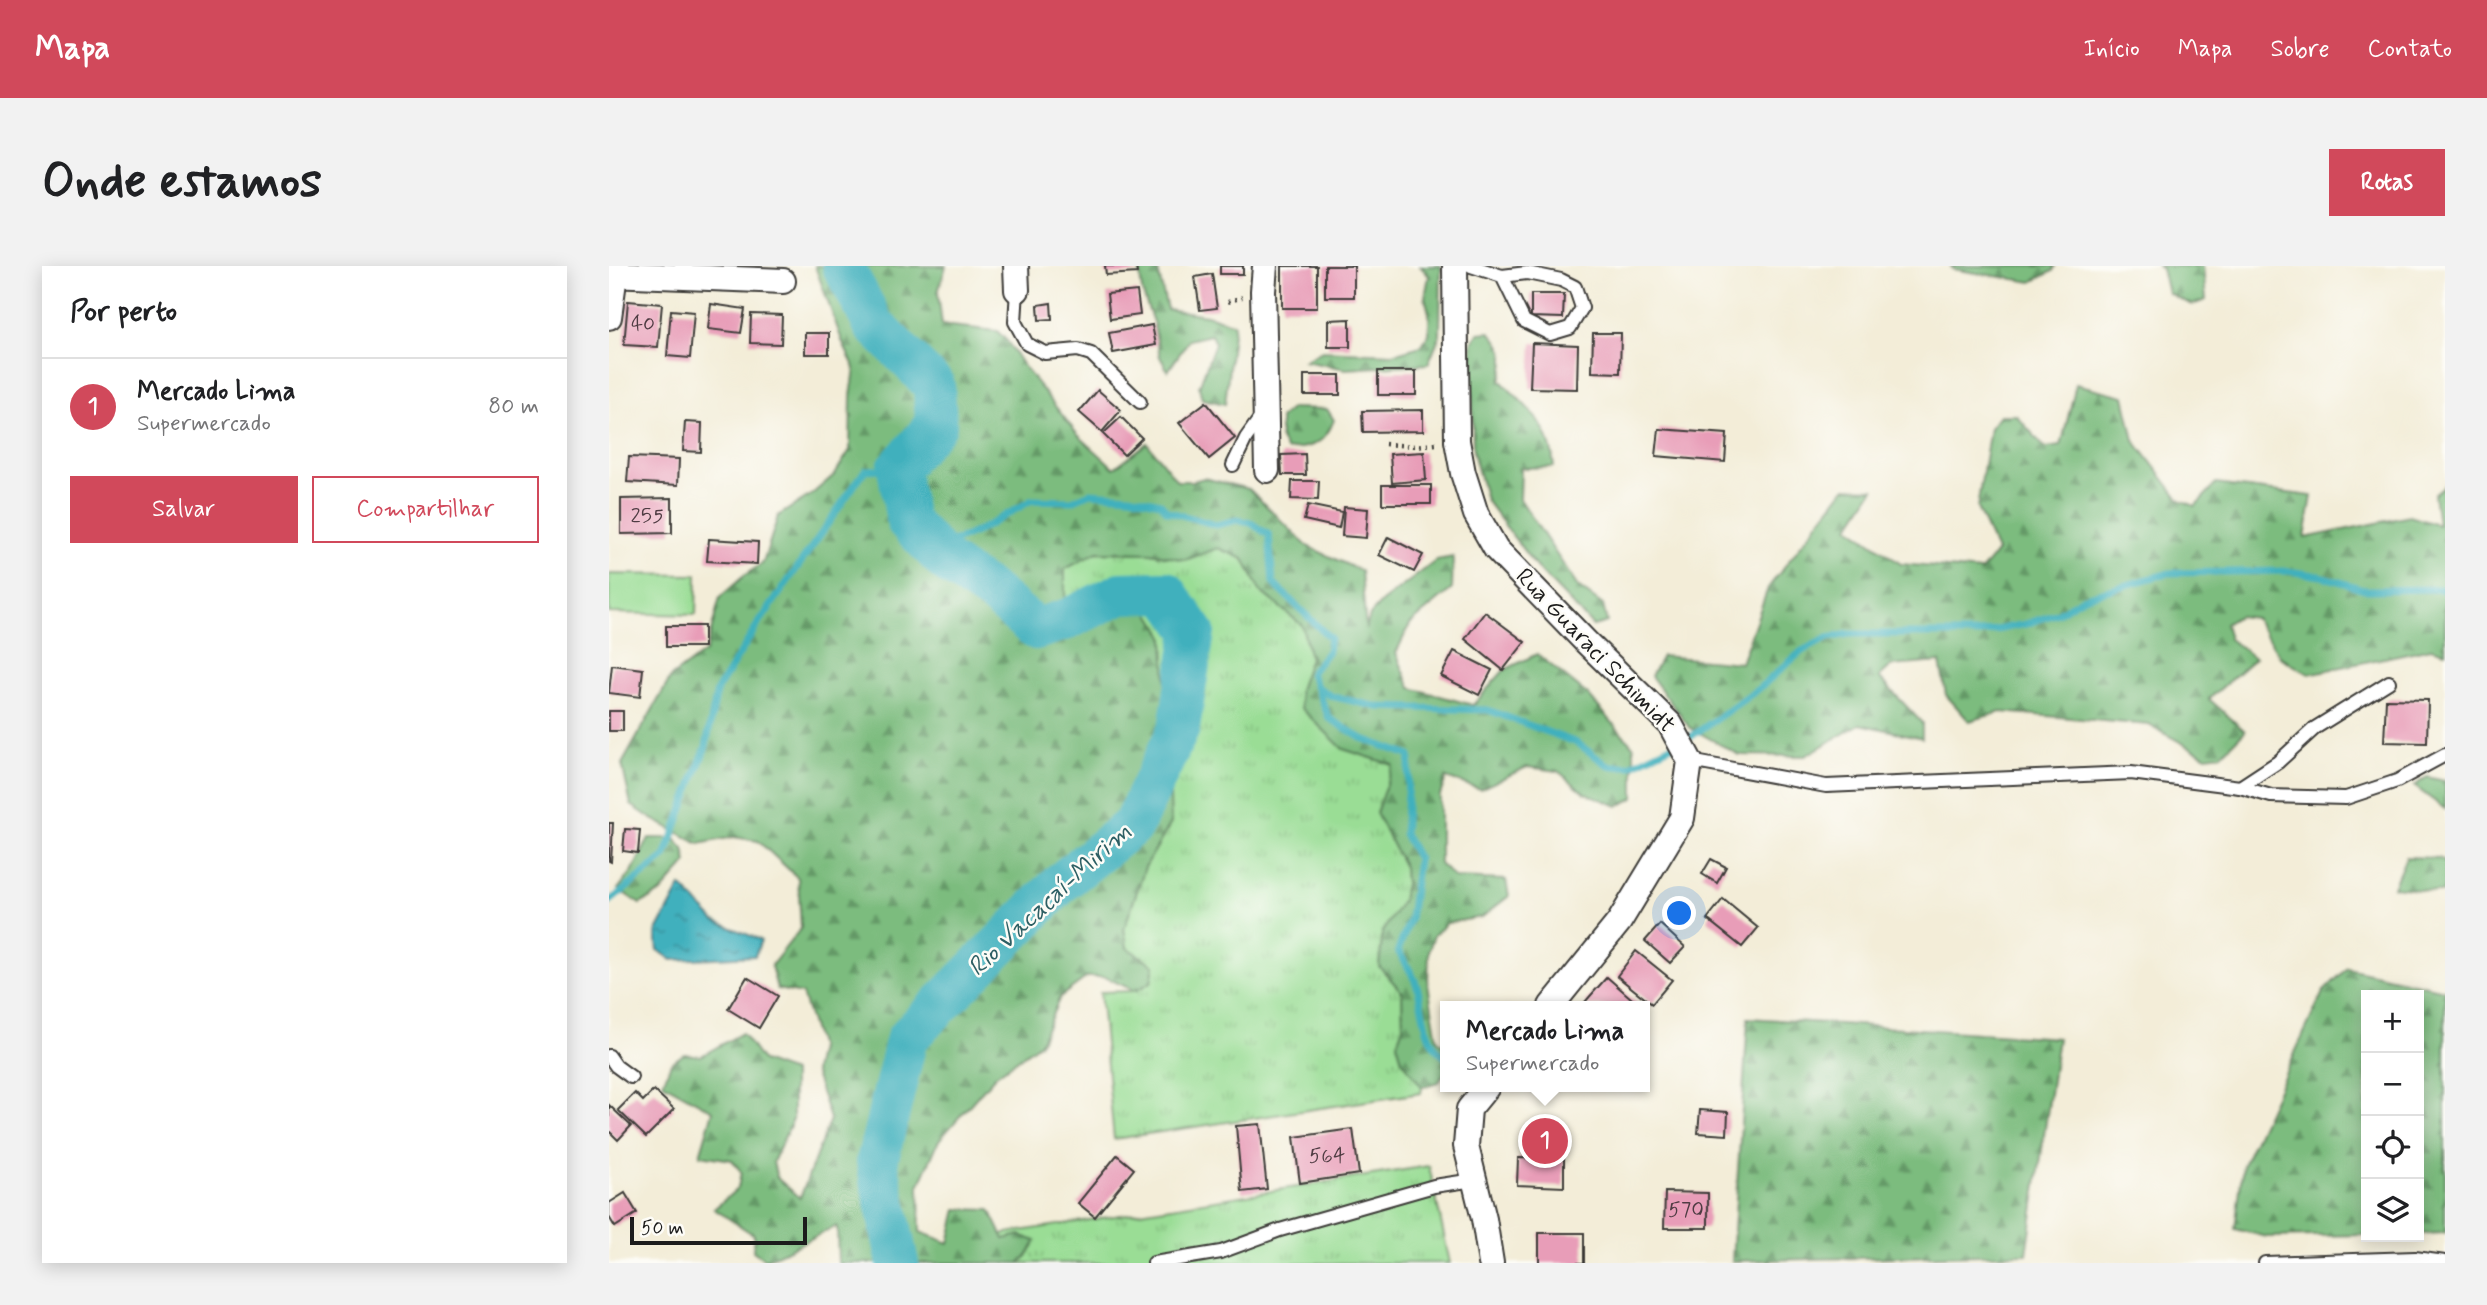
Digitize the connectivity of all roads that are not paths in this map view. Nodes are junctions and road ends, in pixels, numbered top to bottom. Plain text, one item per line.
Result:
1 (1265, 266) edge
2 (1455, 266) edge
3 (1471, 266) edge
4 (612, 274) edge
5 (1502, 276) junction
6 (1017, 278) edge
7 (783, 281) dead end
8 (609, 317) edge
9 (1140, 402) dead end
10 (1265, 411) junction
11 (1233, 465) dead end
12 (1267, 470) dead end
13 (2389, 682) dead end
14 (2445, 755) edge
15 (1690, 761) junction
16 (2240, 787) junction
17 (1556, 1001) edge
18 (609, 1056) edge
19 (631, 1077) dead end
20 (1483, 1092) edge
21 (1474, 1180) junction
22 (2445, 1262) edge
23 (1154, 1263) edge
24 (1491, 1263) edge
25 (2265, 1263) edge

1 - 10 street
2 - 15 street, Rua Guaraci Schimidt
3 - 5 lane
4 - 7 street
4 - 8 street
5 - 5 lane
6 - 9 lane
10 - 11 lane
10 - 12 street
13 - 16 lane
14 - 16 lane
15 - 16 lane
15 - 17 street, Rua Guaraci Schimidt
18 - 19 lane
20 - 21 street
21 - 23 lane
21 - 24 street
22 - 25 lane

